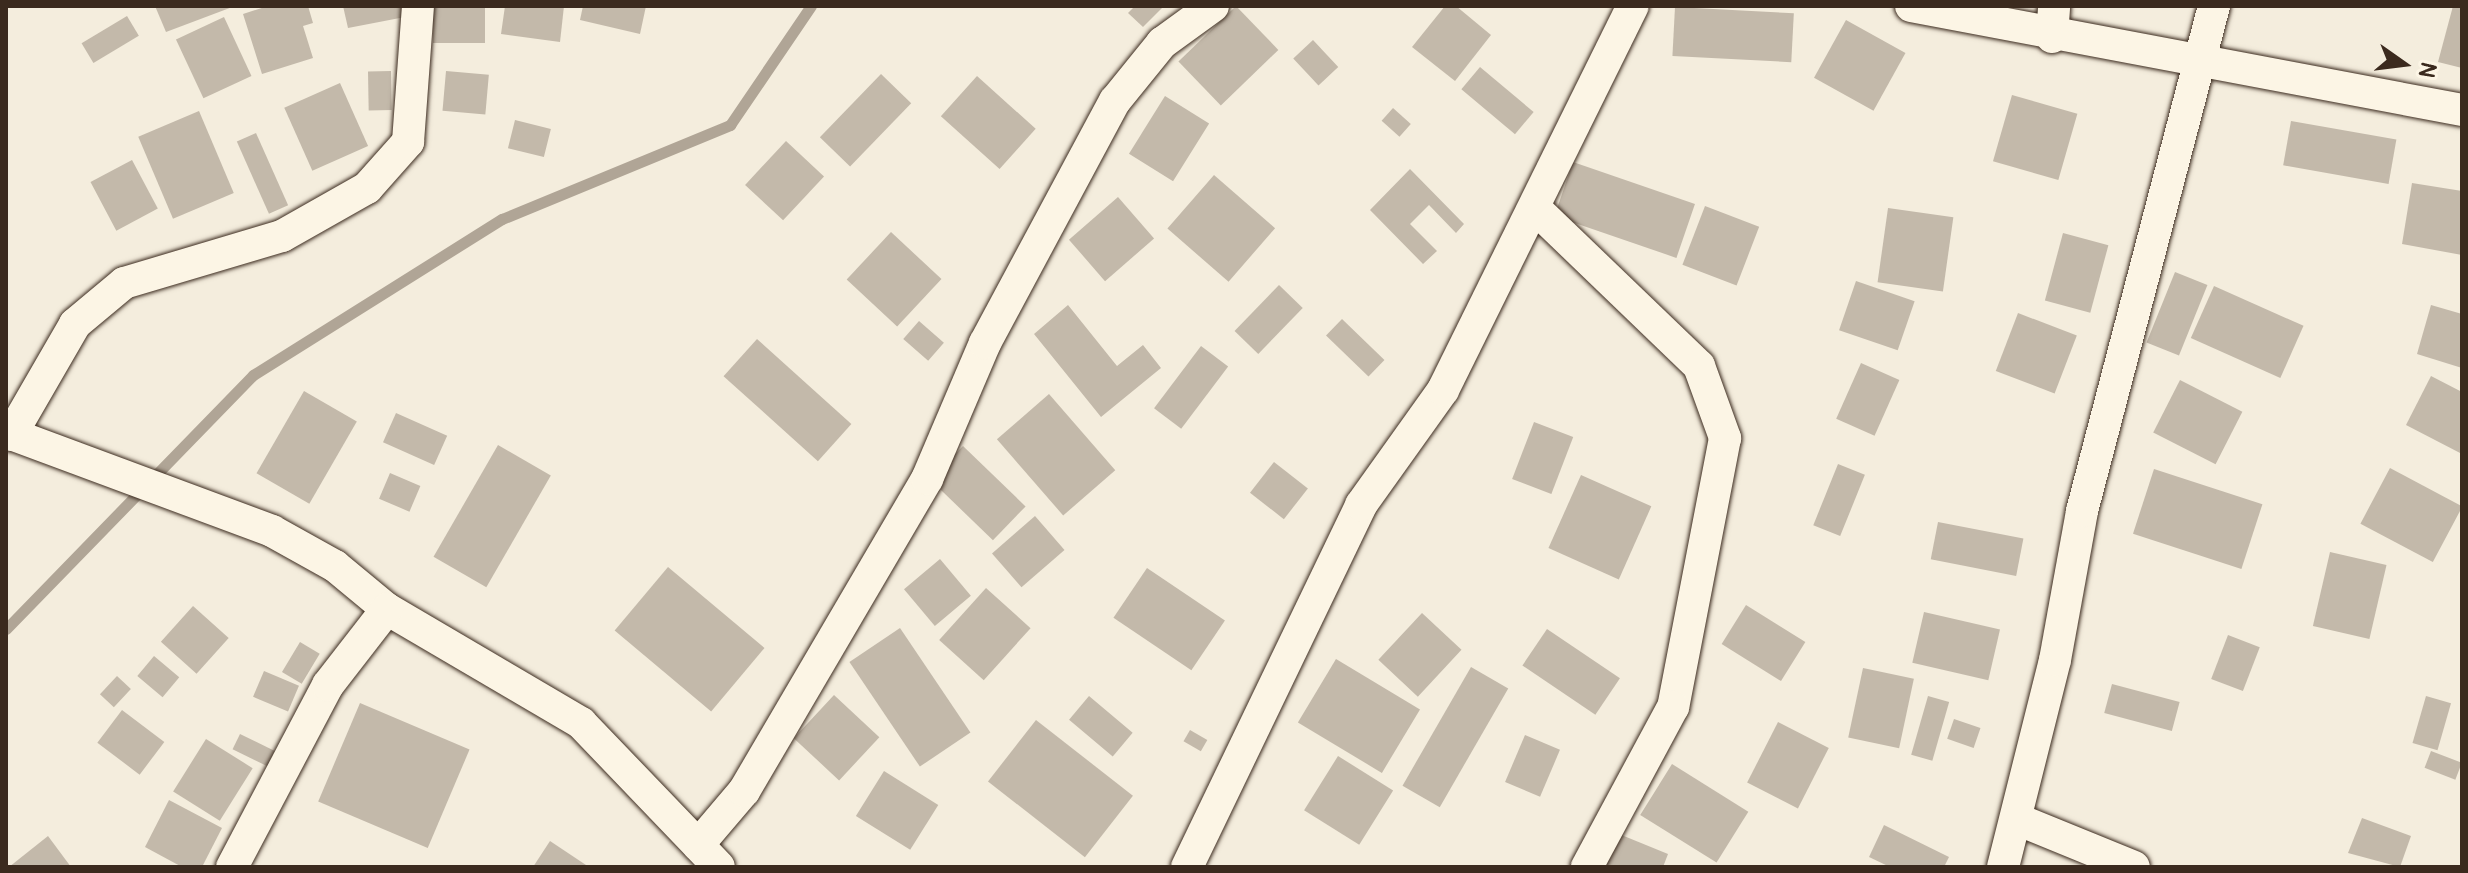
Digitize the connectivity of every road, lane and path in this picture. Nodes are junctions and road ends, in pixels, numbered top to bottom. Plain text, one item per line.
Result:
1 (418, 6) edge
2 (1213, 6) edge
3 (1633, 6) edge
4 (1911, 6) edge
5 (2214, 6) edge
6 (2053, 22) edge
7 (2202, 59) junction
8 (2462, 110) edge
9 (1537, 210) junction
10 (9, 434) edge
11 (387, 609) junction
12 (2019, 820) junction
13 (708, 856) edge
14 (232, 867) edge
15 (1187, 867) edge
16 (1587, 867) edge
17 (2003, 867) edge
18 (2134, 867) edge

1 - 10 street
2 - 13 street
3 - 9 street
4 - 6 street
5 - 7 street
6 - 7 street
7 - 8 street
7 - 12 street
9 - 15 street
9 - 16 street
10 - 11 street
11 - 13 street
11 - 14 street
12 - 17 street
12 - 18 street

